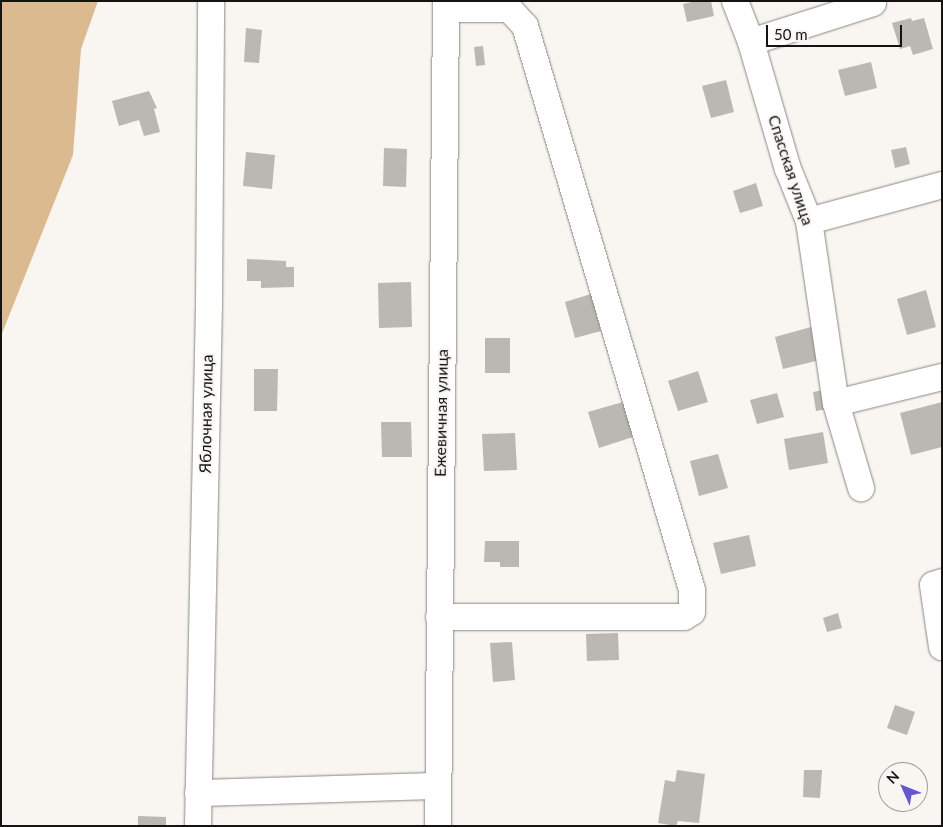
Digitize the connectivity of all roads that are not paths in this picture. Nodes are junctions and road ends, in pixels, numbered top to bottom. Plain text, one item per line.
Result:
1 (211, 1) edge
2 (735, 1) edge
3 (873, 3) dead end
4 (446, 5) edge
5 (751, 42) junction
6 (942, 185) edge
7 (809, 221) junction
8 (942, 377) edge
9 (836, 403) junction
10 (860, 488) dead end
11 (942, 582) edge
12 (439, 618) junction
13 (942, 647) edge
14 (438, 786) junction
15 (198, 793) junction
16 (198, 826) edge
17 (438, 826) edge

1 - 15 street, Яблочная улица
2 - 5 street, Спасская улица
3 - 5 street
4 - 12 street, Ежевичная улица
4 - 12 street
5 - 7 street, Спасская улица
6 - 7 street
7 - 9 street, Спасская улица
8 - 9 street
9 - 10 street, Спасская улица
11 - 13 street
12 - 14 street, Ежевичная улица
14 - 15 street
14 - 17 street, Ежевичная улица
15 - 16 street, Яблочная улица

